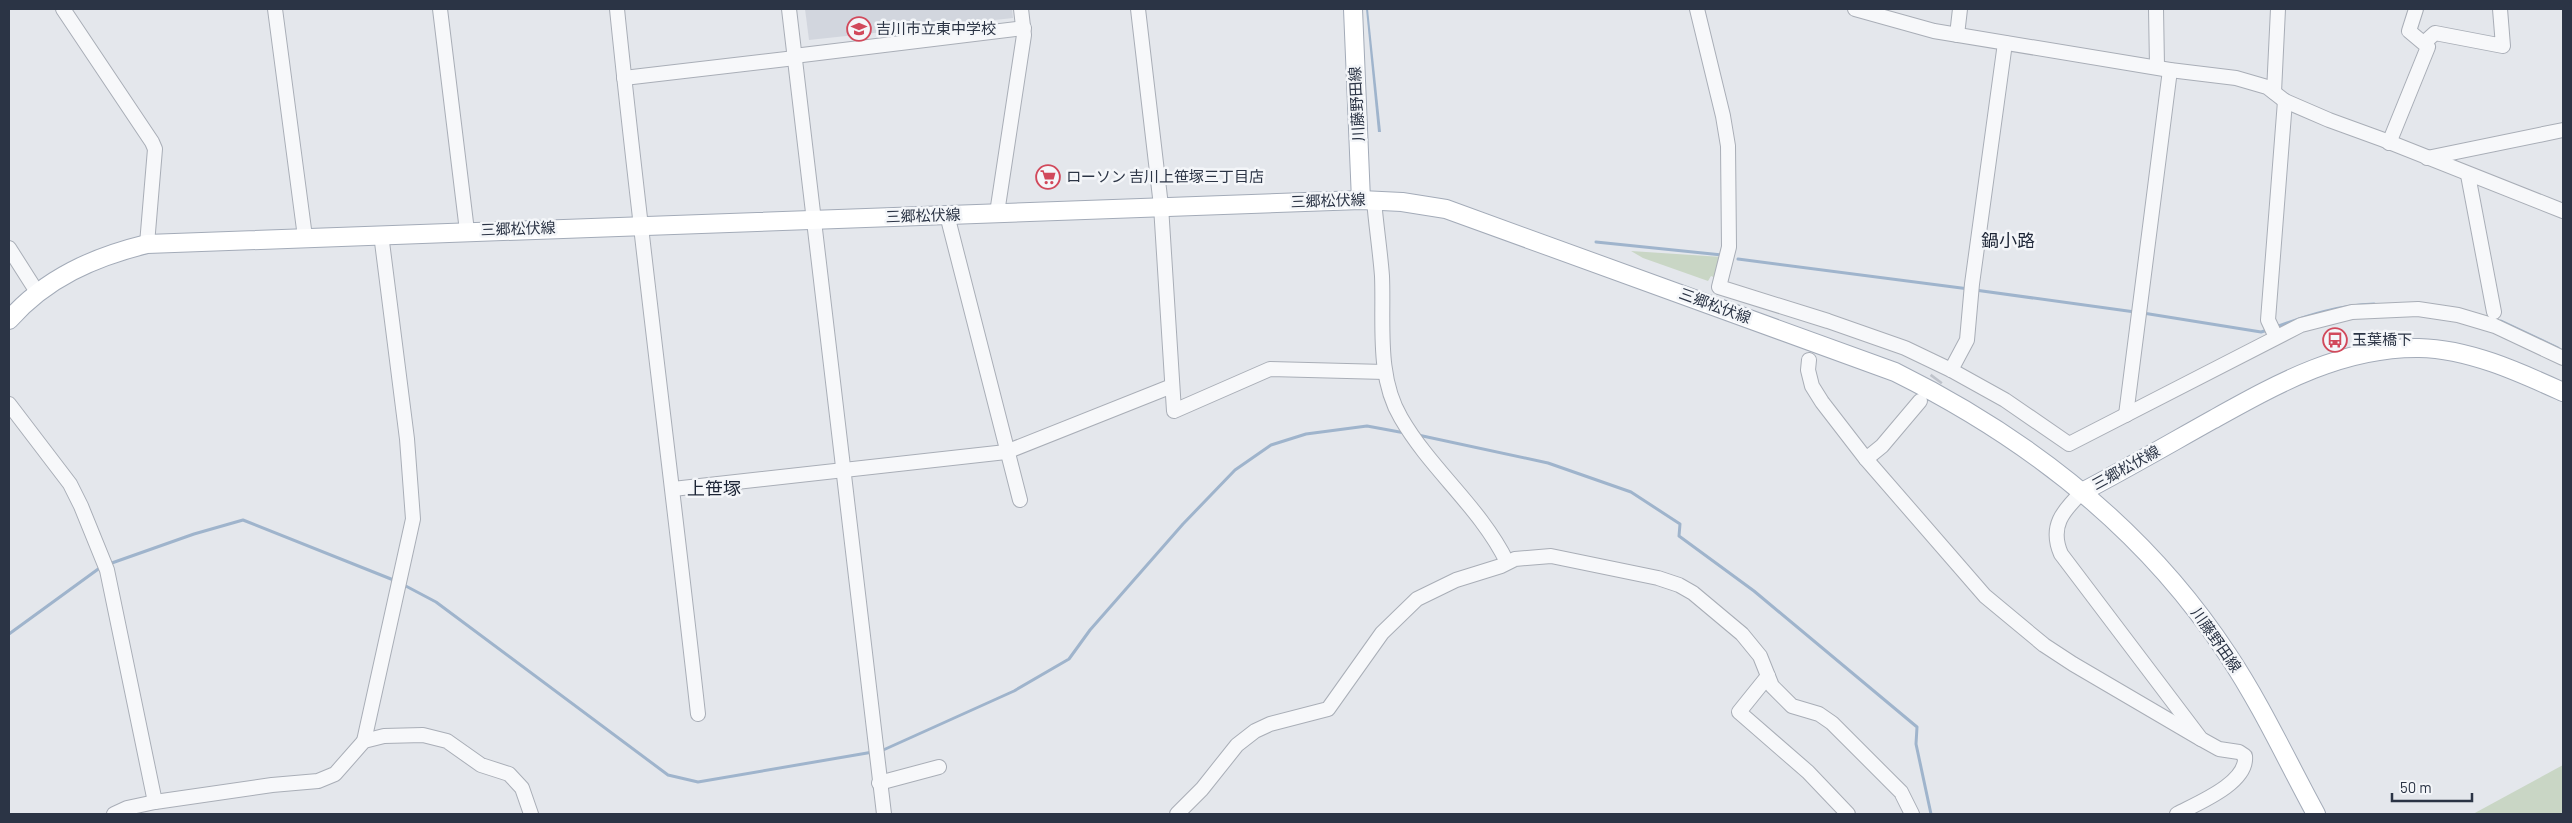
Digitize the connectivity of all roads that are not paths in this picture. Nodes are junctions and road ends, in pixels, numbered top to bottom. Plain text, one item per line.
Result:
1 (63, 9) edge
2 (275, 9) edge
3 (440, 9) edge
4 (617, 9) edge
5 (789, 9) edge
6 (1022, 9) edge
7 (1138, 9) edge
8 (1353, 9) edge
9 (1697, 9) edge
10 (1855, 9) edge
11 (1960, 9) edge
12 (2156, 9) edge
13 (2278, 9) edge
14 (2416, 9) edge
15 (2500, 9) edge
16 (1024, 28) junction
17 (1957, 35) junction
18 (2425, 42) junction
19 (2005, 43) junction
20 (794, 57) junction
21 (2164, 68) junction
22 (624, 78) junction
23 (2280, 96) junction
24 (2563, 130) edge
25 (2389, 143) junction
26 (2427, 158) junction
27 (2468, 175) junction
28 (1367, 200) junction
29 (1161, 206) junction
30 (2563, 211) edge
31 (997, 213) junction
32 (947, 215) junction
33 (814, 220) junction
34 (639, 226) junction
35 (467, 231) junction
36 (381, 234) junction
37 (305, 237) junction
38 (147, 244) junction
39 (9, 248) edge
40 (38, 292) junction
41 (2494, 312) dead end
42 (9, 320) edge
43 (2276, 337) junction
44 (2563, 358) edge
45 (1809, 360) dead end
46 (1385, 372) junction
47 (1945, 372) junction
48 (1172, 386) junction
49 (2563, 392) edge
50 (1920, 401) tunnel mouth
51 (9, 404) edge
52 (2126, 415) junction
53 (1006, 452) junction
54 (1866, 460) junction
55 (843, 471) junction
56 (673, 489) junction
57 (2082, 492) junction
58 (1020, 500) dead end
59 (1506, 562) junction
60 (1768, 676) junction
61 (698, 714) dead end
62 (2201, 739) junction
63 (364, 740) junction
64 (940, 767) dead end
65 (879, 784) junction
66 (152, 807) edge
67 (2315, 813) edge
68 (114, 814) edge
69 (531, 814) edge
70 (884, 814) edge
71 (1177, 814) edge
72 (1848, 814) edge
73 (1912, 814) edge
74 (2178, 814) edge

1 - 38 street
2 - 37 street
3 - 35 street
4 - 22 street
5 - 20 street
6 - 16 street
7 - 29 street
8 - 28 main road, 川藤野田線
9 - 47 street
10 - 17 street
11 - 17 street
12 - 21 street
13 - 23 street
14 - 18 street
15 - 18 street
16 - 20 street
16 - 31 street
17 - 19 street
18 - 25 street
19 - 21 street
19 - 47 street
20 - 22 street
20 - 33 street
21 - 23 street
21 - 52 street
22 - 34 street
23 - 25 street
23 - 43 street
24 - 26 street
25 - 26 street
26 - 27 street
27 - 30 street
27 - 41 street
28 - 29 main road, 三郷松伏線
28 - 46 street
28 - 57 main road, 三郷松伏線
29 - 31 main road, 三郷松伏線
29 - 48 street
31 - 32 main road, 三郷松伏線
32 - 33 main road, 三郷松伏線
32 - 53 street
33 - 34 main road, 三郷松伏線
33 - 55 street
34 - 35 main road, 三郷松伏線
34 - 56 street
35 - 36 main road, 三郷松伏線
36 - 37 main road, 三郷松伏線
36 - 63 street
37 - 38 main road, 三郷松伏線
38 - 40 main road, 三郷松伏線
39 - 40 street
40 - 42 main road, 三郷松伏線
43 - 44 street
43 - 52 street
45 - 54 street
46 - 48 street
46 - 59 street
47 - 52 street
48 - 53 street
49 - 57 main road, 三郷松伏線
50 - 54 street
51 - 66 street
53 - 55 street
53 - 58 street
54 - 62 street
55 - 56 street
55 - 65 street
56 - 61 street
57 - 62 street
57 - 67 main road, 川藤野田線
59 - 60 street
59 - 71 street
60 - 72 street
60 - 73 street
62 - 74 street
63 - 66 street
63 - 69 street
64 - 65 street
65 - 70 street
66 - 68 street

